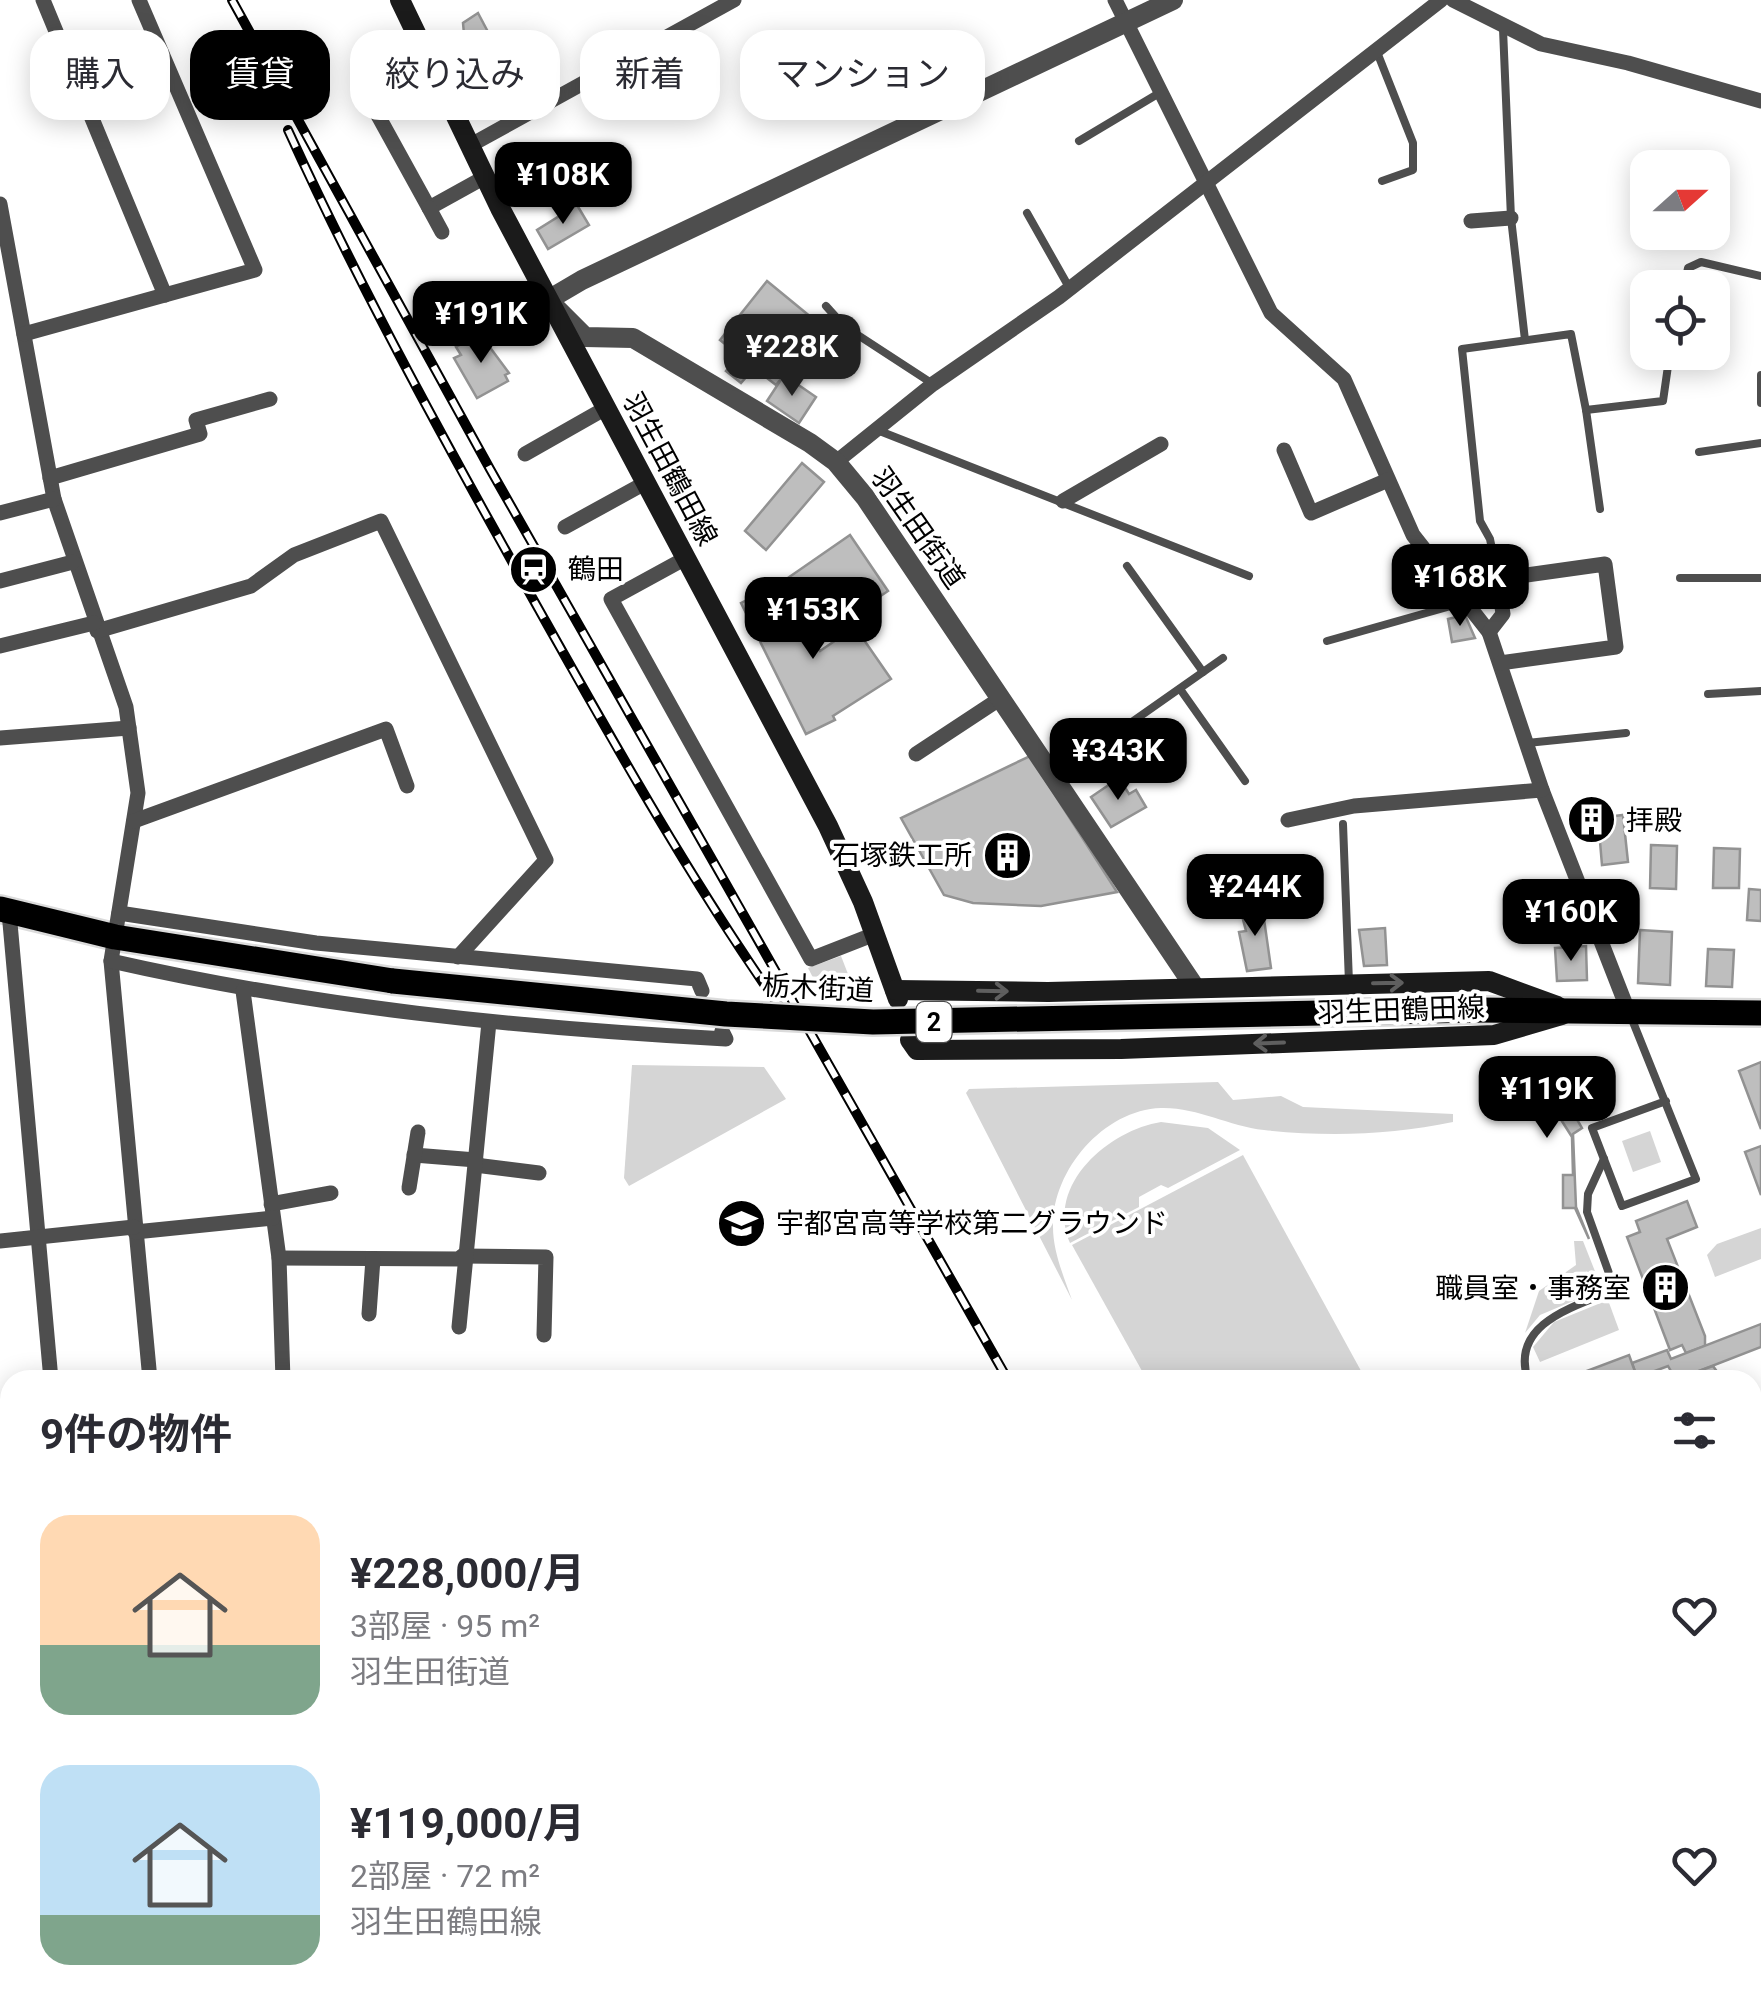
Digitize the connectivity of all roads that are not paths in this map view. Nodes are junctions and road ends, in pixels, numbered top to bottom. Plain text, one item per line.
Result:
1 (43, 0) edge
2 (139, 0) edge
3 (400, 0) edge
4 (734, 0) edge
5 (1115, 0) edge
6 (1173, 0) edge
7 (1441, 0) edge
8 (1453, 0) edge
9 (1127, 22) junction
10 (1503, 28) junction
11 (1377, 52) junction
12 (1164, 90) junction
13 (1761, 101) edge
14 (380, 120) edge
15 (1079, 141) dead end
16 (469, 146) junction
17 (485, 178) junction
18 (1208, 180) junction
19 (1382, 181) dead end
20 (0, 204) edge
21 (429, 208) junction
22 (1027, 212) dead end
23 (1511, 218) junction
24 (1471, 221) dead end
25 (442, 232) dead end
26 (1688, 270) edge
27 (1761, 276) edge
28 (1070, 289) junction
29 (166, 295) junction
30 (548, 300) junction
31 (826, 306) dead end
32 (24, 334) junction
33 (1524, 340) junction
34 (1667, 370) edge
35 (1761, 375) edge
36 (933, 384) junction
37 (270, 399) dead end
38 (1761, 403) edge
39 (606, 408) junction
40 (1586, 410) junction
41 (877, 430) junction
42 (1761, 443) edge
43 (1161, 444) dead end
44 (1284, 450) dead end
45 (1699, 452) dead end
46 (524, 454) dead end
47 (836, 462) junction
48 (50, 478) junction
49 (1388, 480) junction
50 (645, 483) junction
51 (54, 499) junction
52 (1063, 500) junction
53 (1600, 509) dead end
54 (0, 513) edge
55 (565, 527) dead end
56 (686, 558) junction
57 (73, 562) junction
58 (1127, 566) dead end
59 (1249, 576) dead end
60 (1680, 578) dead end
61 (1761, 578) edge
62 (1498, 579) junction
63 (0, 581) edge
64 (1466, 602) junction
65 (95, 627) junction
66 (1490, 632) junction
67 (1326, 641) dead end
68 (0, 646) edge
69 (1224, 658) dead end
70 (1500, 663) junction
71 (1202, 672) junction
72 (1180, 688) junction
73 (1761, 691) edge
74 (1708, 694) dead end
75 (1001, 698) junction
76 (129, 728) junction
77 (1626, 733) dead end
78 (0, 738) edge
79 (1526, 743) junction
80 (916, 754) dead end
81 (1053, 777) junction
82 (1245, 781) dead end
83 (407, 786) dead end
84 (1542, 790) junction
85 (1288, 820) dead end
86 (134, 821) junction
87 (1343, 824) dead end
88 (5, 911) edge
89 (875, 934) junction
90 (115, 937) junction
91 (458, 957) junction
92 (1349, 983) junction
93 (1194, 986) junction
94 (243, 991) junction
95 (702, 991) dead end
96 (1573, 1012) junction
97 (1629, 1013) junction
98 (1761, 1013) edge
99 (489, 1022) junction
100 (722, 1031) dead end
101 (910, 1040) dead end
102 (1666, 1101) junction
103 (418, 1132) dead end
104 (414, 1156) junction
105 (1604, 1159) junction
106 (476, 1163) junction
107 (540, 1173) dead end
108 (410, 1188) dead end
109 (331, 1192) dead end
110 (272, 1211) junction
111 (135, 1230) junction
112 (35, 1238) junction
113 (0, 1242) edge
114 (280, 1258) junction
115 (462, 1258) junction
116 (373, 1259) junction
117 (370, 1314) dead end
118 (458, 1327) dead end
119 (544, 1335) dead end
120 (50, 1370) edge
121 (149, 1370) edge
122 (283, 1370) edge
123 (1527, 1370) edge

1 - 29 street
2 - 29 street
3 - 16 main road, 羽生田街道
4 - 16 street
5 - 9 street
6 - 9 street
7 - 11 street
8 - 10 street
9 - 12 street
9 - 30 street
10 - 13 street
10 - 23 lane
11 - 18 street
11 - 19 lane
12 - 15 lane
12 - 18 street
14 - 21 street
16 - 17 main road, 羽生田街道
17 - 21 street
17 - 30 main road, 羽生田街道
18 - 28 street
18 - 49 street
20 - 32 street
21 - 25 street
22 - 28 lane
23 - 24 street
23 - 33 lane
26 - 27 lane
28 - 36 street
29 - 32 street
30 - 39 main road, 羽生田鶴田線
30 - 47 street, 羽生田街道
31 - 36 lane
32 - 48 street
33 - 40 lane
33 - 62 lane
34 - 40 lane
35 - 38 lane
36 - 41 street
37 - 48 street
39 - 46 street
39 - 50 main road, 羽生田鶴田線
40 - 53 lane
41 - 47 street
41 - 52 lane
42 - 45 lane
43 - 52 street
44 - 49 street
47 - 75 street, 羽生田街道
48 - 51 street
49 - 64 street
50 - 55 street
50 - 56 main road, 羽生田鶴田線
51 - 54 street
51 - 57 street
52 - 59 lane
56 - 89 main road, 羽生田鶴田線
56 - 89 street
57 - 63 street
57 - 65 street
58 - 71 lane
60 - 61 lane
62 - 66 street
62 - 70 street
64 - 66 street
64 - 67 lane
65 - 68 street
65 - 76 street
65 - 91 street
66 - 70 street
69 - 71 lane
70 - 79 street
71 - 72 lane
72 - 81 lane
72 - 82 lane
73 - 74 lane
75 - 80 street
75 - 81 street, 羽生田街道
76 - 78 street
76 - 86 street
77 - 79 lane
79 - 84 street
81 - 93 street, 羽生田街道
83 - 86 street
84 - 85 street
84 - 97 street
86 - 90 street
87 - 92 lane
88 - 90 main road, 栃木街道 / 2
88 - 112 street
89 -> 93 main road, 羽生田鶴田線
90 - 91 street
90 - 94 street
90 - 96 main road, 栃木街道 / 2, bridge
90 - 111 street
91 - 95 street
92 - 93 main road, 羽生田鶴田線
92 -> 96 main road, 羽生田鶴田線
94 - 99 street
94 - 110 street
96 - 97 main road, 栃木街道 / 2
96 -> 101 main road, 羽生田鶴田線
97 - 98 main road, 栃木街道 / 2
97 - 102 lane
99 - 100 street
99 - 106 street
102 - 105 lane
102 - 105 lane
103 - 104 street
104 - 106 street
104 - 108 street
105 - 123 lane
106 - 107 street
106 - 115 street
109 - 110 street
110 - 111 street
110 - 114 street
111 - 112 street
111 - 121 street
112 - 113 street
112 - 120 street
114 - 116 street
114 - 122 street
115 - 116 street
115 - 118 street
115 - 119 street
116 - 117 street

